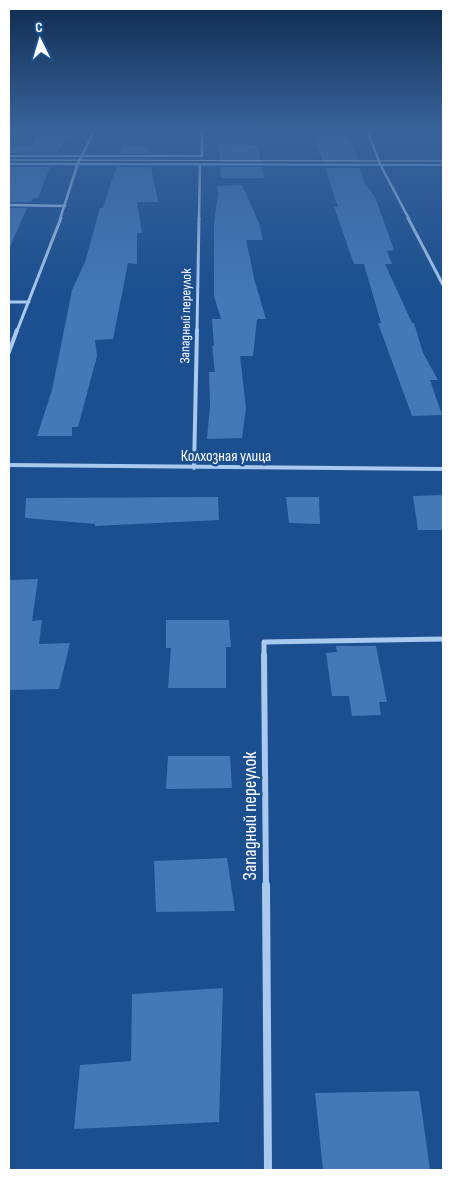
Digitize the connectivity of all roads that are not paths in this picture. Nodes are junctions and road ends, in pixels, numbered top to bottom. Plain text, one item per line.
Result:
1 (71, 185) edge
2 (200, 185) edge
3 (391, 185) edge
4 (9, 205) edge
5 (65, 206) junction
6 (443, 285) edge
7 (9, 302) edge
8 (28, 302) junction
9 (9, 352) edge
10 (9, 465) edge
11 (194, 468) junction
12 (443, 469) edge
13 (443, 638) edge
14 (268, 1170) edge

1 - 5 street
2 - 11 street, Западный переулок
3 - 6 street
4 - 5 street
5 - 8 street
7 - 8 street
8 - 9 street
10 - 11 street, Колхозная улица
11 - 12 street, Колхозная улица
13 - 14 street, Западный переулок

